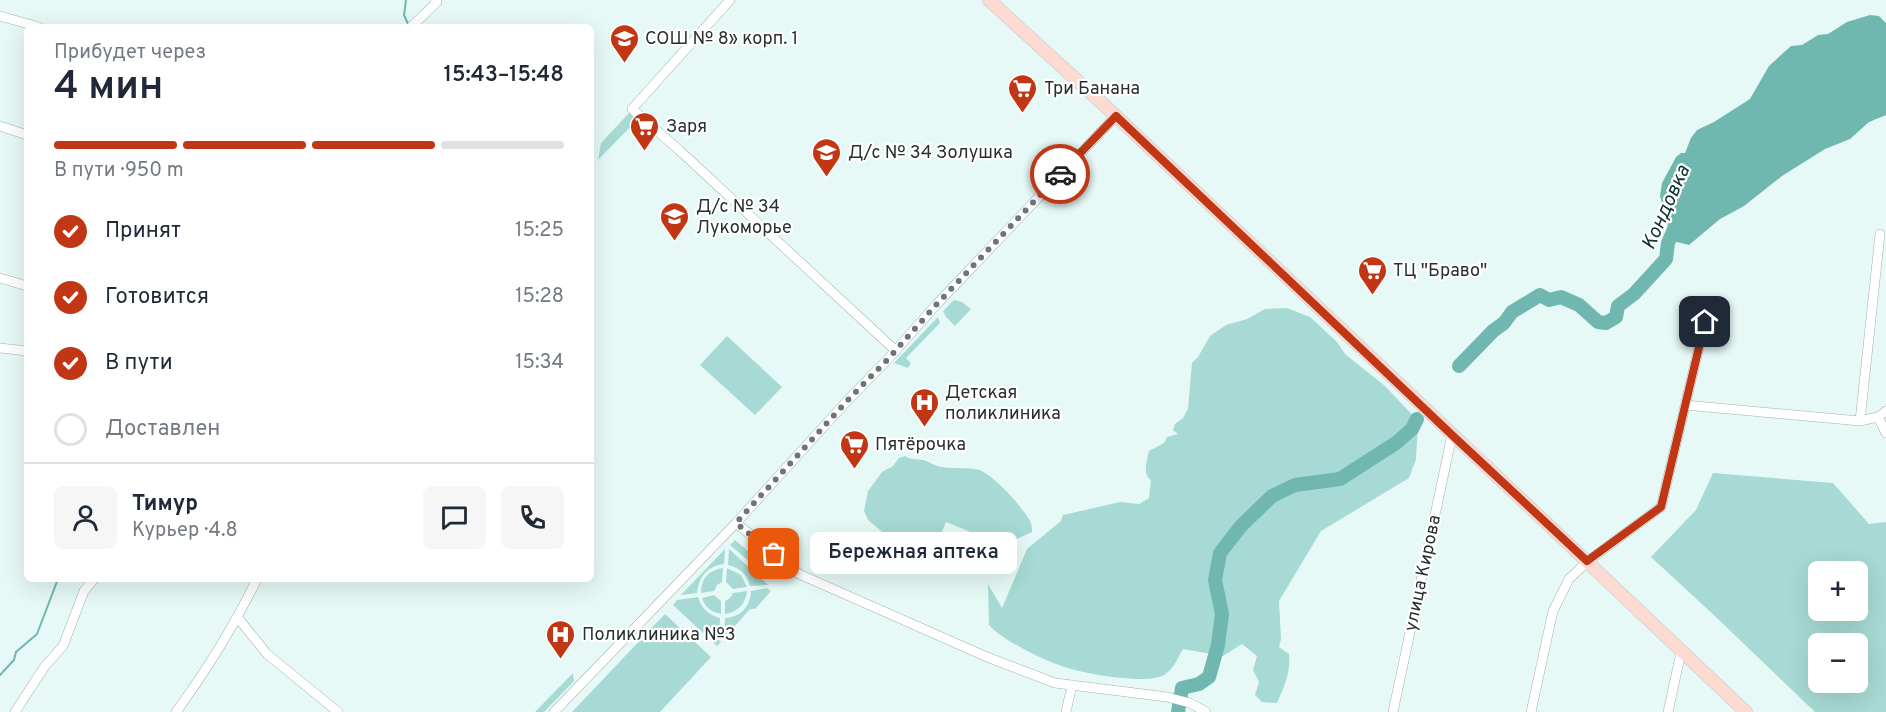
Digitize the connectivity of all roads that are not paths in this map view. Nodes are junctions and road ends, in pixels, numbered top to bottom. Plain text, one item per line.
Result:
1 (730, 0) edge
2 (989, 0) edge
3 (436, 1) edge
4 (0, 16) edge
5 (28, 24) edge
6 (414, 24) edge
7 (1116, 116) junction
8 (0, 126) edge
9 (24, 134) edge
10 (1880, 234) dead end
11 (0, 278) edge
12 (24, 285) edge
13 (1705, 322) dead end
14 (0, 348) edge
15 (24, 351) edge
16 (896, 351) junction
17 (1685, 405) junction
18 (1882, 414) edge
19 (1860, 421) junction
20 (1886, 434) edge
21 (1452, 435) junction
22 (736, 523) junction
23 (1587, 561) junction
24 (92, 582) edge
25 (256, 582) edge
26 (238, 618) junction
27 (1681, 652) junction
28 (1072, 685) junction
29 (15, 712) edge
30 (176, 712) edge
31 (338, 712) edge
32 (554, 712) edge
33 (1066, 712) edge
34 (1206, 712) edge
35 (1393, 712) edge
36 (1531, 712) edge
37 (1668, 712) edge
38 (1746, 712) edge

1 - 16 street
2 - 7 main road
3 - 6 street
4 - 5 street
7 - 16 street
7 - 21 main road
8 - 9 street
10 - 19 street
11 - 12 street
13 - 17 street
14 - 15 street
16 - 22 street
17 - 19 street
17 - 23 street
18 - 19 street
18 - 20 street
21 - 23 main road
21 - 35 street, улица Кирова
22 - 28 street
22 - 32 street
23 - 27 main road
23 - 36 street
24 - 29 street
25 - 26 street
26 - 30 street
26 - 31 street
27 - 37 street
27 - 38 main road
28 - 33 street
28 - 34 street

